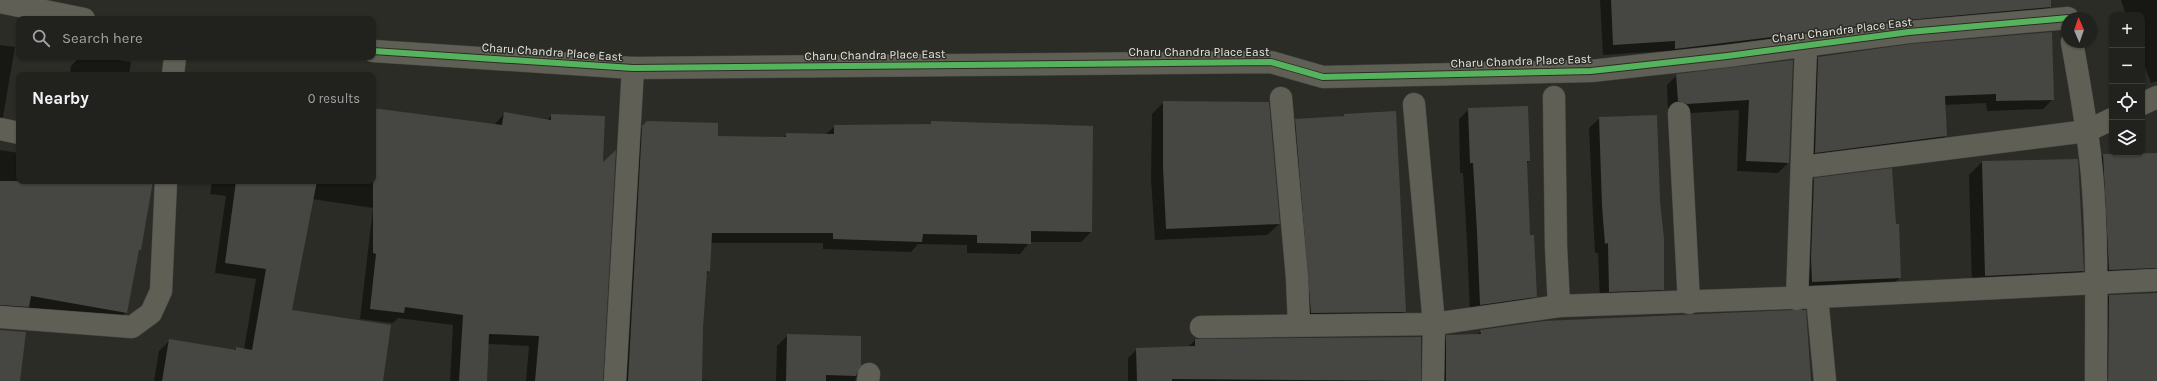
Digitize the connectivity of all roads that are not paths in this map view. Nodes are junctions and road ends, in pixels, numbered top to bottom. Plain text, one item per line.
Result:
1 (0, 2) edge
2 (69, 16) edge
3 (2061, 19) edge
4 (1806, 46) junction
5 (2073, 48) edge
6 (376, 51) edge
7 (175, 60) edge
8 (633, 68) junction
9 (173, 72) edge
10 (1554, 97) dead end
11 (2157, 97) edge
12 (1281, 98) dead end
13 (2145, 103) edge
14 (1414, 104) dead end
15 (1679, 113) dead end
16 (2110, 120) edge
17 (0, 129) edge
18 (2087, 131) junction
19 (16, 132) edge
20 (1803, 167) junction
21 (166, 184) edge
22 (2157, 280) edge
23 (2096, 283) junction
24 (1807, 298) junction
25 (1689, 303) junction
26 (1559, 306) junction
27 (0, 317) edge
28 (1299, 324) junction
29 (1434, 324) junction
30 (1201, 327) dead end
31 (615, 381) edge
32 (1433, 381) edge
33 (1825, 381) edge
34 (2096, 381) edge

1 - 2 street
3 - 4 street, Charu Chandra Place East
4 - 8 street, Charu Chandra Place East
4 - 20 street
5 - 18 street
6 - 8 street, Charu Chandra Place East
7 - 9 street
8 - 31 street
10 - 26 street
11 - 13 street
12 - 28 street
14 - 29 street
15 - 25 street
16 - 18 street
17 - 19 street
18 - 20 street
18 - 23 street
20 - 24 street
21 - 27 street
22 - 23 street
23 - 24 street
23 - 34 street
24 - 25 street
24 - 33 street
25 - 26 street
26 - 29 street
28 - 29 street
28 - 30 street
29 - 32 street

